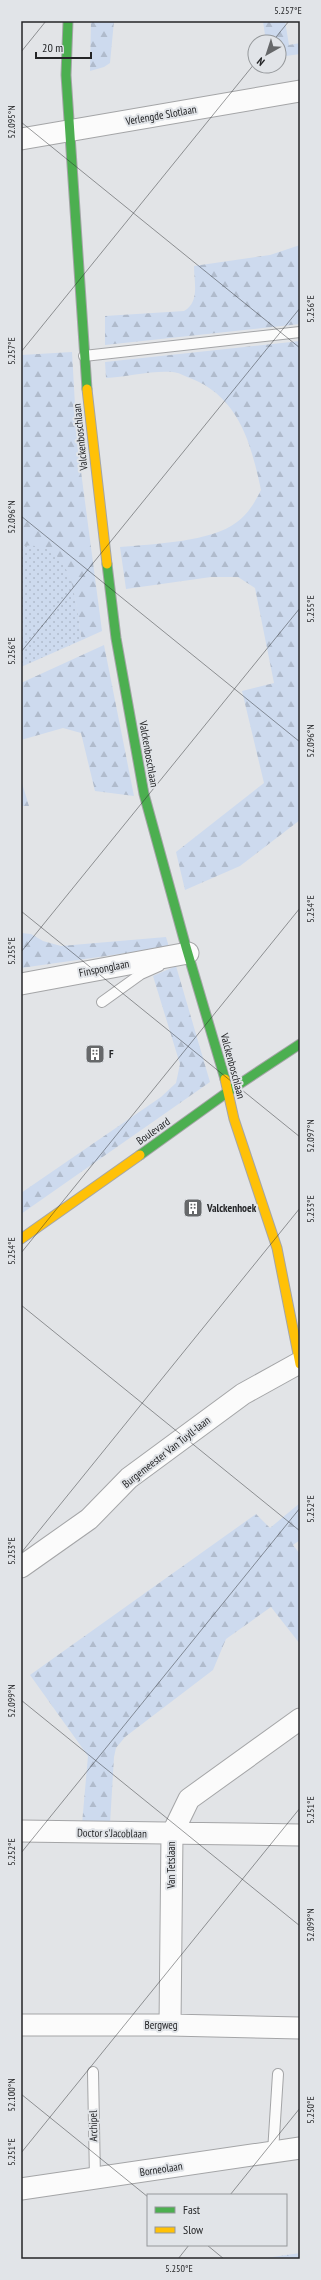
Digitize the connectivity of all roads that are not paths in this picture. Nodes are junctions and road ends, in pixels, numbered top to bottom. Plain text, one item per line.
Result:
1 (68, 21) edge
2 (300, 91) edge
3 (71, 130) junction
4 (21, 139) edge
5 (300, 332) edge
6 (84, 356) junction
7 (188, 953) junction
8 (21, 984) edge
9 (102, 1002) dead end
10 (300, 1044) edge
11 (229, 1091) junction
12 (21, 1239) edge
13 (300, 1363) edge
14 (21, 1567) edge
15 (300, 1719) edge
16 (21, 1831) edge
17 (172, 1834) junction
18 (300, 1834) edge
19 (21, 2025) edge
20 (170, 2025) junction
21 (300, 2028) edge
22 (93, 2072) dead end
23 (278, 2074) dead end
24 (300, 2148) edge
25 (273, 2152) junction
26 (95, 2179) junction
27 (21, 2190) edge

1 - 3 street, Valckenboschlaan
2 - 3 street, Verlengde Slotlaan
3 - 4 street, Verlengde Slotlaan
3 - 6 street, Valckenboschlaan
5 - 6 lane
6 - 7 street, Valckenboschlaan
7 - 8 street, Finsponglaan
7 - 9 lane
7 - 11 street, Valckenboschlaan
10 - 11 street, Boulevard
11 - 12 street, Boulevard
11 - 13 street, Valckenboschlaan
13 - 14 street, Burgemeester Van Tuyll-laan
15 - 17 street, Van Tetslaan
16 - 17 street, Doctor s'Jacoblaan
17 - 18 street, Doctor s'Jacoblaan
17 - 20 street, Van Tetslaan
19 - 20 street, Bergweg
20 - 21 street, Bergweg
22 - 26 lane, Archipel
23 - 25 lane
24 - 25 street, Borneolaan
25 - 26 street, Borneolaan
26 - 27 street, Borneolaan

